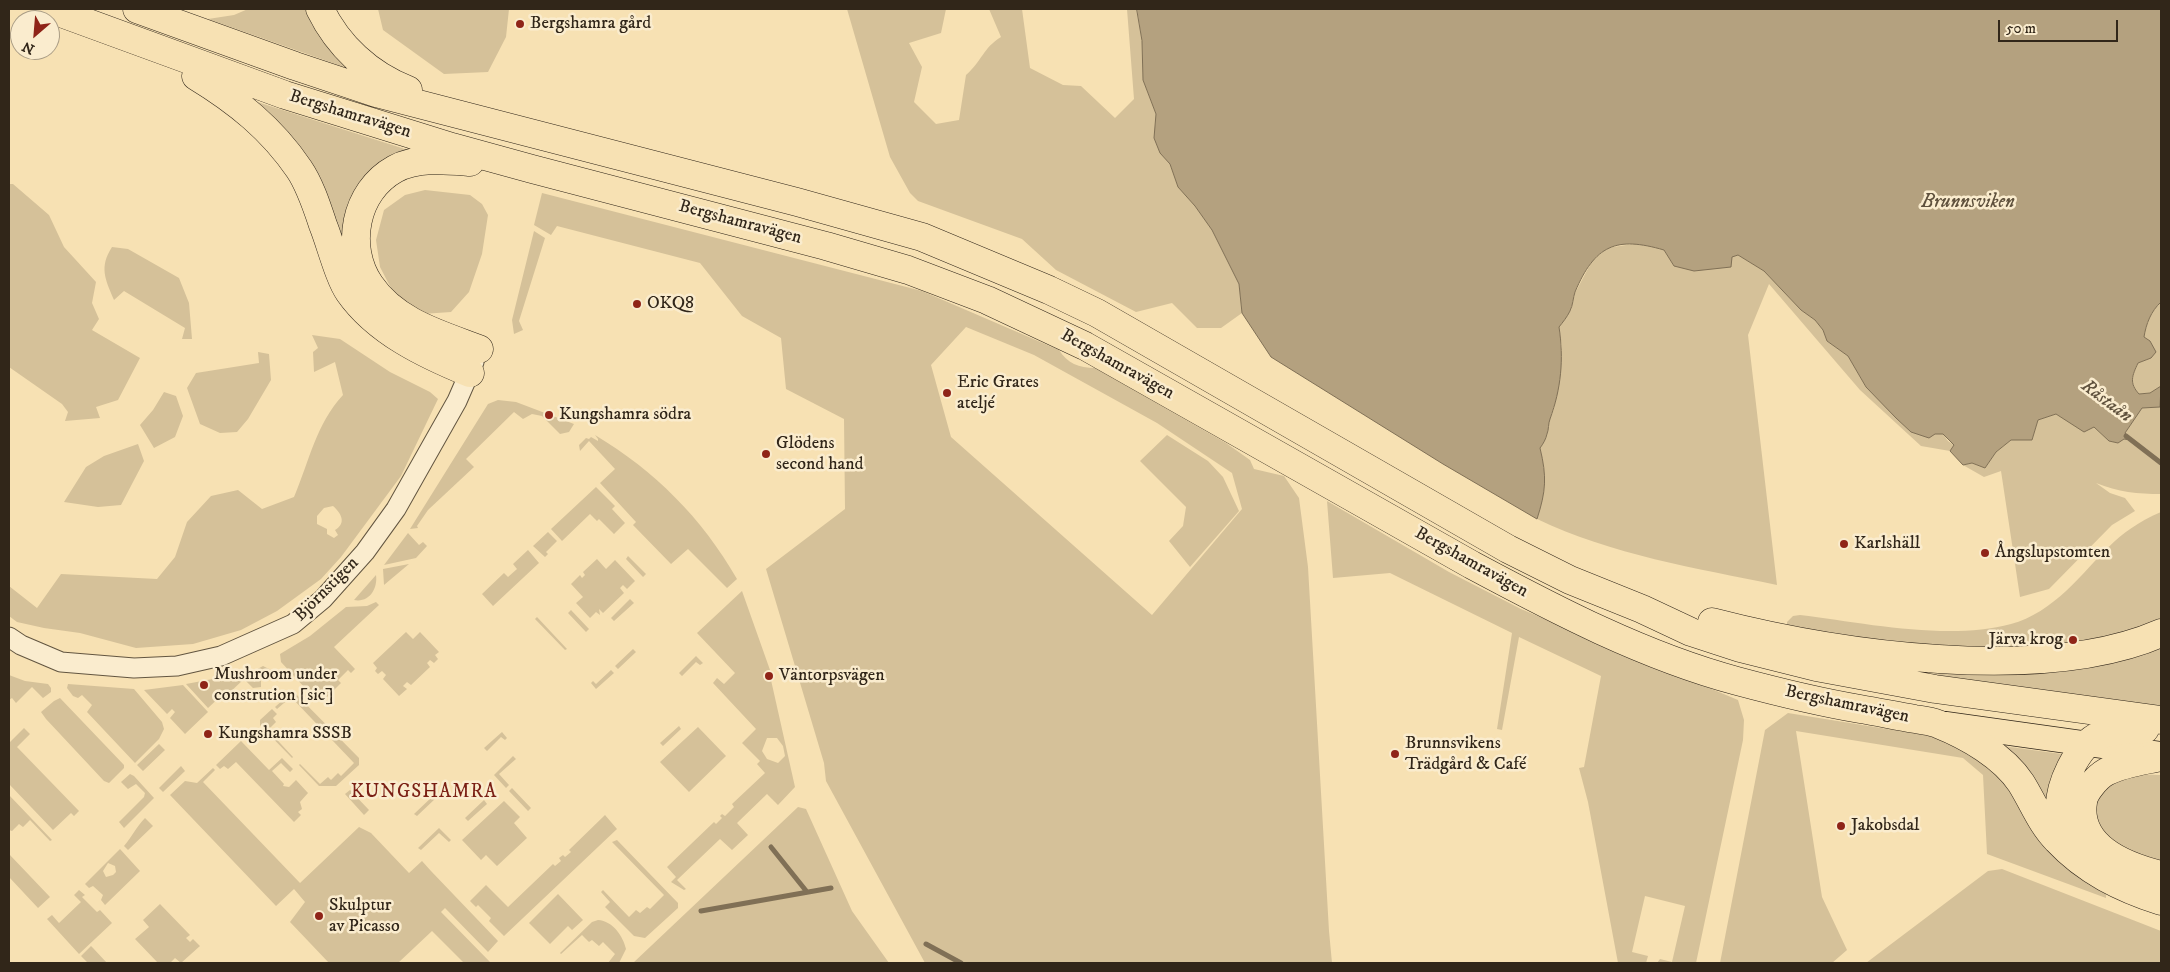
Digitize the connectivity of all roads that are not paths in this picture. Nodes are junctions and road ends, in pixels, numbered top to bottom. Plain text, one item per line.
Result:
1 (50, 9) edge
2 (137, 9) edge
3 (320, 9) edge
4 (141, 44) junction
5 (484, 120) junction
6 (532, 169) junction
7 (474, 361) junction
8 (1642, 609) junction
9 (2161, 633) edge
10 (9, 637) edge
11 (2161, 720) edge
12 (1937, 723) junction
13 (2161, 729) edge
14 (2088, 743) junction
15 (2161, 755) edge
16 (2084, 865) junction
17 (2161, 874) edge
18 (2161, 901) edge

1 - 4 highway, Bergshamravägen
2 - 5 highway, Bergshamravägen
3 - 5 highway
4 - 6 highway, Bergshamravägen
4 - 7 highway
5 - 8 highway, Bergshamravägen
6 - 7 highway
6 - 12 highway, Bergshamravägen
7 - 10 street, Björnstigen
8 - 9 highway
8 - 11 highway, Bergshamravägen
12 - 14 main road, Bergshamravägen
12 - 16 highway
13 - 14 highway
14 - 15 main road, Bergshamravägen
14 - 16 highway
15 - 17 highway
16 - 18 highway

